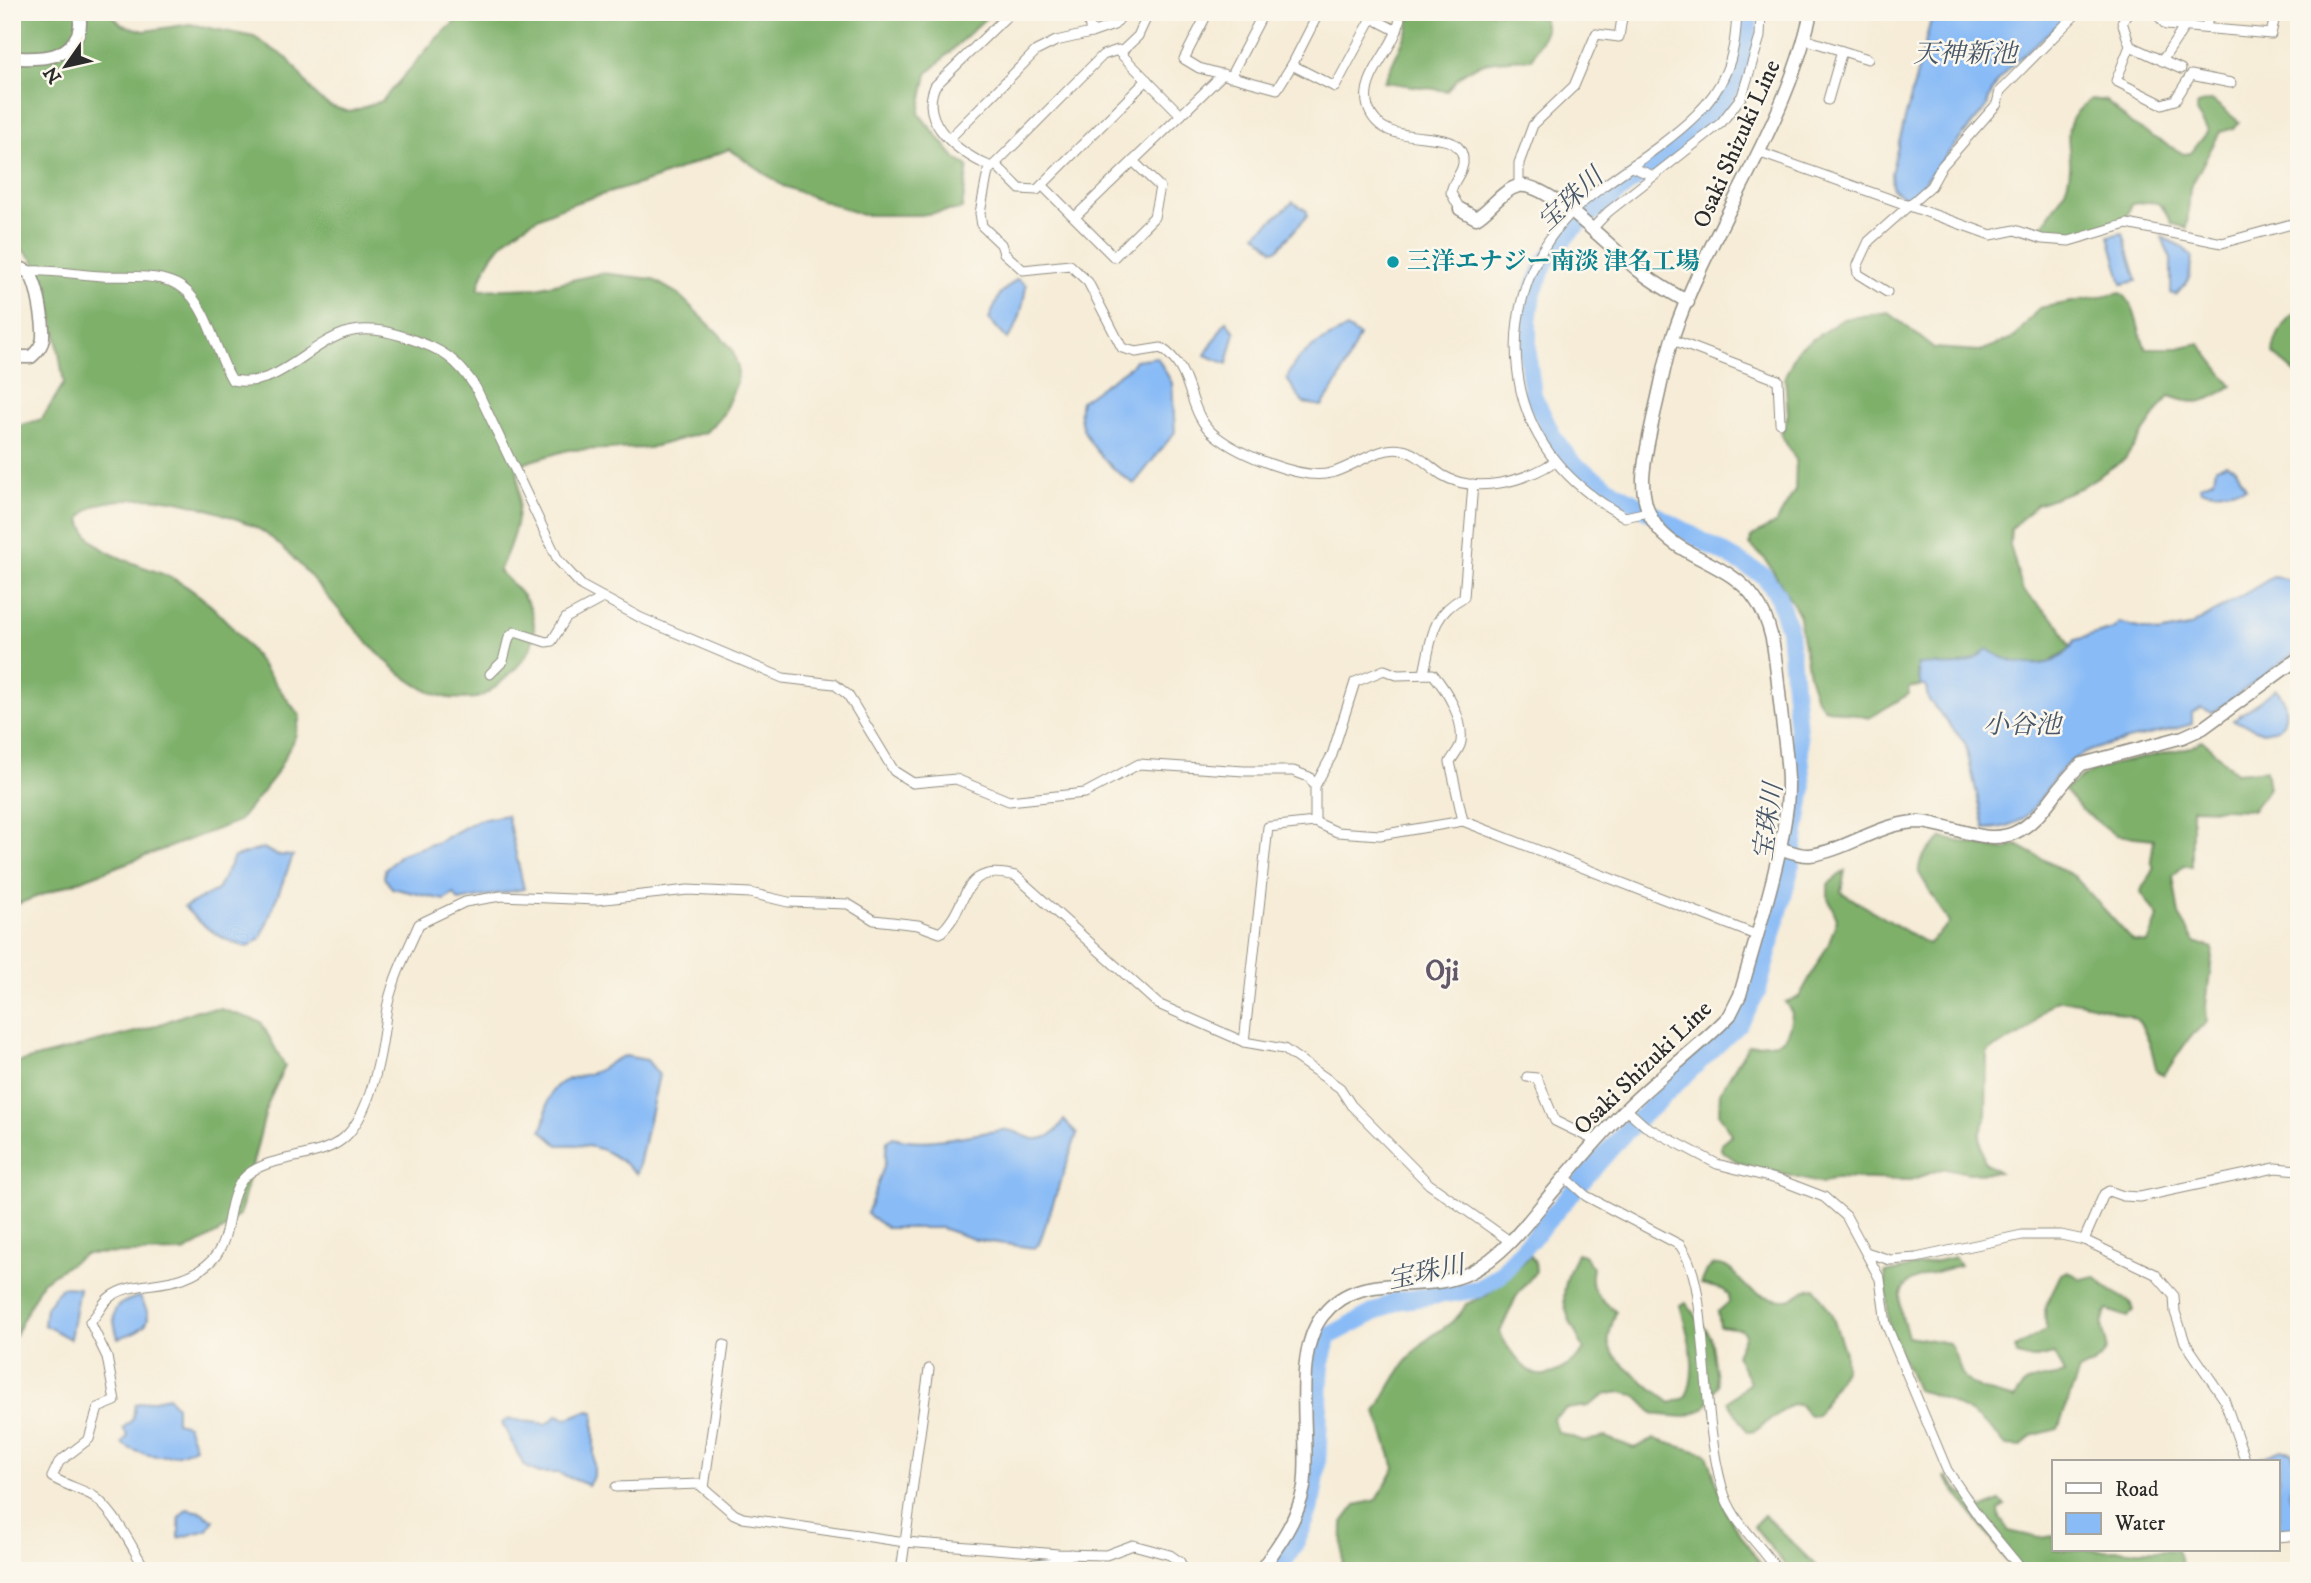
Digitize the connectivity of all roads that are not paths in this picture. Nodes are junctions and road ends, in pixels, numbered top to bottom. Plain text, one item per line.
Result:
1 (78, 12) edge
2 (1011, 12) edge
3 (1087, 12) edge
4 (1125, 12) edge
5 (1149, 12) edge
6 (1208, 12) edge
7 (1264, 12) edge
8 (1319, 12) edge
9 (1400, 12) edge
10 (1623, 12) edge
11 (1737, 12) edge
12 (1761, 12) edge
13 (1811, 12) edge
14 (2078, 12) edge
15 (2129, 12) edge
16 (2155, 12) edge
17 (2209, 12) edge
18 (2276, 12) edge
19 (2185, 26) junction
20 (2206, 28) junction
21 (1397, 30) junction
22 (1091, 33) junction
23 (1804, 40) junction
24 (2130, 46) junction
25 (1842, 51) junction
26 (1120, 52) junction
27 (12, 58) edge
28 (1868, 59) dead end
29 (2162, 61) junction
30 (1292, 65) junction
31 (2181, 69) dead end
32 (1226, 76) junction
33 (1147, 80) junction
34 (2231, 83) dead end
35 (1828, 100) dead end
36 (1181, 115) junction
37 (949, 139) junction
38 (1758, 152) junction
39 (1133, 161) junction
40 (993, 166) junction
41 (1631, 167) junction
42 (1654, 176) junction
43 (1042, 185) junction
44 (1519, 187) junction
45 (1909, 206) junction
46 (1460, 209) joint
47 (1573, 215) junction
48 (1075, 218) junction
49 (2299, 222) edge
50 (1590, 229) junction
51 (12, 265) edge
52 (27, 271) junction
53 (1887, 292) dead end
54 (1688, 302) junction
55 (1672, 340) junction
56 (12, 357) edge
57 (1780, 423) dead end
58 (1554, 462) junction
59 (1473, 484) junction
60 (1643, 509) junction
61 (603, 598) junction
62 (2299, 658) edge
63 (1424, 673) junction
64 (490, 674) dead end
65 (1315, 786) junction
66 (1463, 821) junction
67 (1315, 822) junction
68 (1782, 848) junction
69 (1756, 935) junction
70 (1244, 1042) junction
71 (1527, 1077) dead end
72 (1629, 1111) junction
73 (1596, 1141) junction
74 (2299, 1170) edge
75 (1569, 1180) junction
76 (2084, 1240) junction
77 (1511, 1242) junction
78 (1866, 1252) junction
79 (723, 1345) dead end
80 (929, 1369) dead end
81 (2245, 1460) edge
82 (616, 1487) dead end
83 (704, 1488) junction
84 (2299, 1535) edge
85 (2280, 1537) edge
86 (905, 1542) junction
87 (1071, 1554) junction
88 (146, 1571) edge
89 (901, 1571) edge
90 (1015, 1571) edge
91 (1184, 1571) edge
92 (1260, 1571) edge
93 (1778, 1571) edge
94 (2024, 1571) edge

1 - 27 main road
2 - 37 street
3 - 22 street
4 - 22 street
5 - 26 street
6 - 32 street
7 - 32 street
8 - 30 street
9 - 21 street
10 - 44 street
11 - 41 street
12 - 42 street
13 - 23 main road, Osaki Shizuki Line
14 - 45 street
15 - 24 street
16 - 19 street
17 - 20 street
18 - 20 street
19 - 20 street
19 - 29 street
21 - 30 street
21 - 46 street
22 - 37 street
23 - 25 street
23 - 38 main road, Osaki Shizuki Line
24 - 29 street
24 - 34 street
25 - 28 street
25 - 35 street
26 - 33 street
26 - 40 street
29 - 31 street
30 - 32 street
32 - 36 street
33 - 36 street
33 - 43 street
36 - 39 street
37 - 40 street
38 - 45 street
38 - 54 main road, Osaki Shizuki Line
39 - 48 street
39 - 48 street
40 - 43 street
40 - 59 street
41 - 42 street
41 - 47 street
42 - 50 street
43 - 48 street
44 - 46 main road
44 - 47 main road
45 - 49 street
45 - 53 street
47 - 50 main road
47 - 58 street
50 - 54 main road
51 - 52 main road
52 - 56 main road
52 - 61 street
54 - 55 main road, Osaki Shizuki Line
55 - 57 street
55 - 60 main road, Osaki Shizuki Line
58 - 59 street
58 - 60 street
59 - 63 street
60 - 68 main road, Osaki Shizuki Line
61 - 64 street
61 - 65 street
62 - 68 main road
63 - 65 street
63 - 66 street
65 - 67 street
66 - 67 street
66 - 69 street
67 - 70 street
68 - 69 main road, Osaki Shizuki Line
69 - 72 main road, Osaki Shizuki Line
70 - 77 street
70 - 88 street
71 - 73 street
72 - 73 main road, Osaki Shizuki Line
72 - 78 street
73 - 75 main road, Osaki Shizuki Line
74 - 76 street
75 - 77 main road, Osaki Shizuki Line
75 - 93 street
76 - 78 street
76 - 81 street
77 - 92 main road, Osaki Shizuki Line
78 - 94 street
79 - 83 street
80 - 86 street
82 - 83 street
83 - 86 street
84 - 85 street
86 - 87 street
86 - 89 street
87 - 90 street
87 - 91 street

